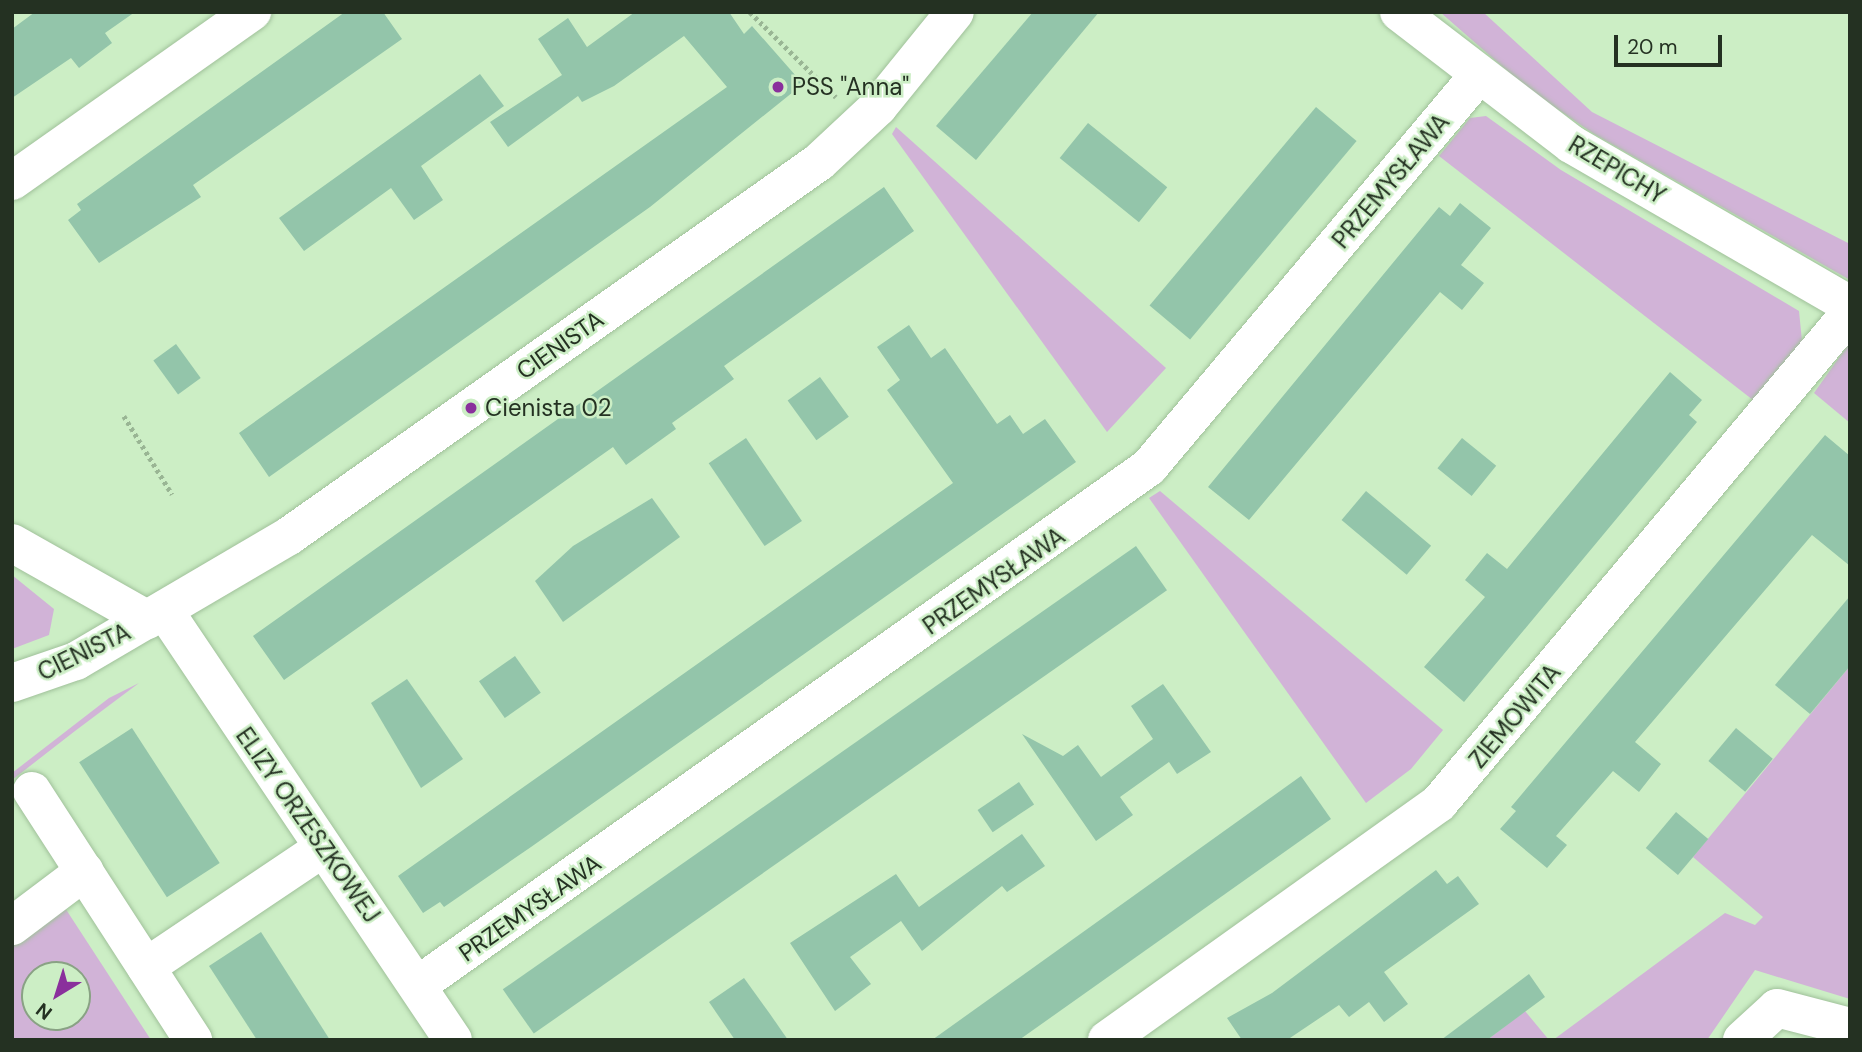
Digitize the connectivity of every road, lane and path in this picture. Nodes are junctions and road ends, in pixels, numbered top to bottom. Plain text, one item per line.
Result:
1 (252, 12) edge
2 (750, 12) edge
3 (955, 12) edge
4 (1399, 12) edge
5 (1478, 76) junction
6 (846, 107) dead end
7 (12, 181) edge
8 (1850, 305) edge
9 (1850, 313) edge
10 (124, 415) dead end
11 (172, 494) dead end
12 (12, 543) edge
13 (156, 615) junction
14 (12, 683) edge
15 (32, 791) dead end
16 (323, 848) junction
17 (85, 871) junction
18 (12, 926) edge
19 (146, 967) junction
20 (418, 985) junction
21 (1850, 1027) edge
22 (193, 1040) edge
23 (453, 1040) edge
24 (1107, 1040) edge
25 (1742, 1040) edge

1 - 7 street
2 - 6 path
3 - 13 street, CIENISTA
4 - 5 street, RZEPICHY
5 - 8 street, RZEPICHY
5 - 20 street, PRZEMYSŁAWA
9 - 24 street, ZIEMOWITA
10 - 11 path
12 - 13 street
13 - 14 street, CIENISTA
13 - 16 street, ELIZY ORZESZKOWEJ
15 - 17 street
16 - 19 street
16 - 20 street, ELIZY ORZESZKOWEJ
17 - 18 street
17 - 19 street
19 - 22 street
20 - 23 street, ELIZY ORZESZKOWEJ
21 - 25 street

